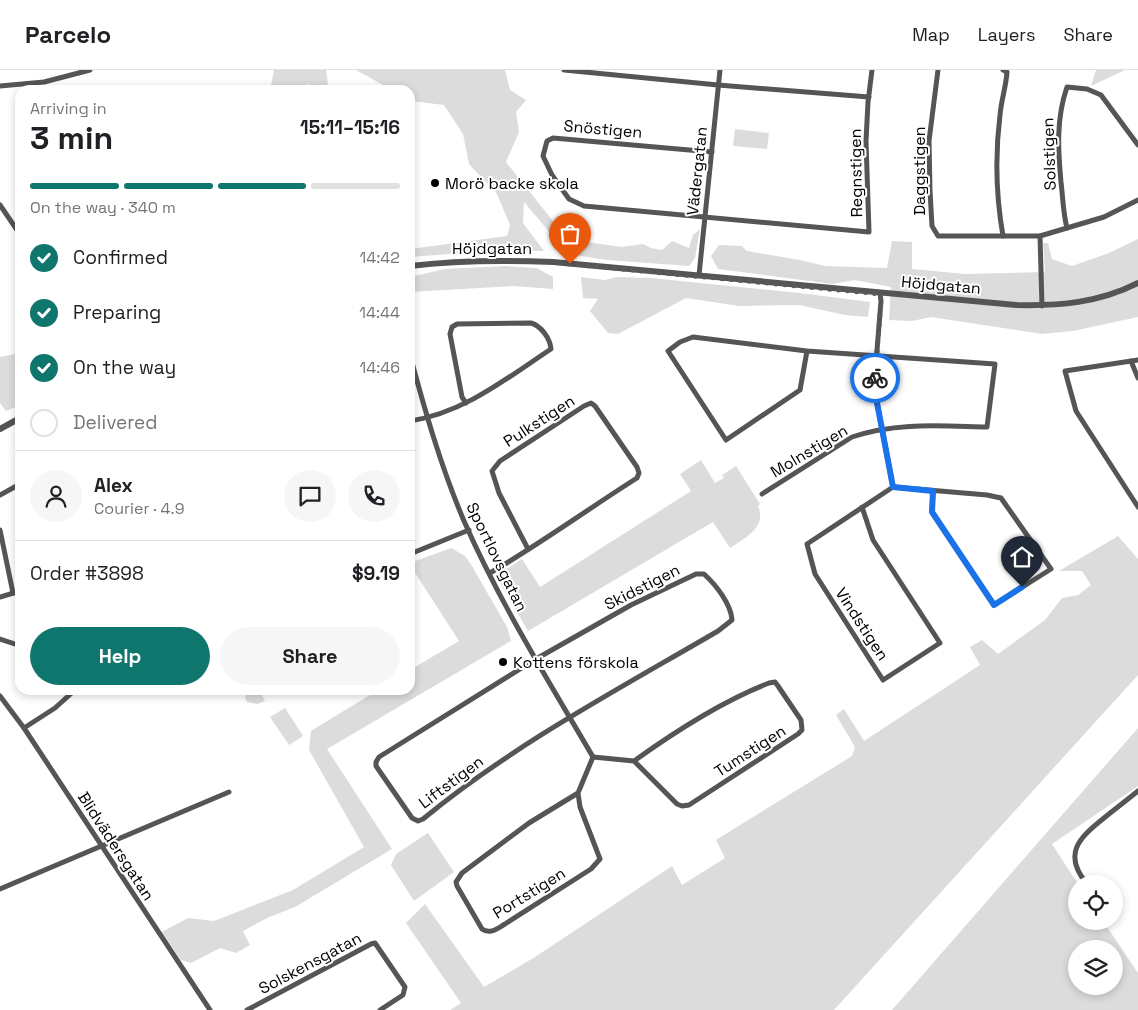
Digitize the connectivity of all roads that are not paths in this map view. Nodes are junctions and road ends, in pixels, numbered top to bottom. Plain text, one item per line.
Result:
1 (90, 70) edge
2 (564, 70) edge
3 (720, 70) edge
4 (872, 70) edge
5 (938, 70) edge
6 (1003, 70) edge
7 (718, 85) junction
8 (0, 86) edge
9 (869, 97) junction
10 (1138, 145) edge
11 (712, 152) junction
12 (1138, 200) edge
13 (0, 205) edge
14 (704, 217) junction
15 (15, 227) edge
16 (1067, 228) junction
17 (1003, 236) junction
18 (1040, 236) junction
19 (415, 265) edge
20 (699, 276) junction
21 (1138, 283) edge
22 (880, 294) junction
23 (1042, 306) junction
24 (807, 351) junction
25 (876, 355) junction
26 (1138, 360) edge
27 (1131, 361) junction
28 (415, 374) edge
29 (1138, 378) edge
30 (466, 403) junction
31 (427, 418) junction
32 (415, 419) edge
33 (15, 421) edge
34 (0, 429) edge
35 (882, 430) junction
36 (15, 487) edge
37 (893, 487) junction
38 (933, 491) junction
39 (762, 494) dead end
40 (0, 495) edge
41 (862, 507) junction
42 (1138, 508) edge
43 (0, 530) edge
44 (469, 530) junction
45 (528, 549) junction
46 (415, 552) edge
47 (490, 573) junction
48 (15, 592) edge
49 (12, 593) junction
50 (0, 597) edge
51 (0, 639) edge
52 (15, 644) edge
53 (536, 660) junction
54 (69, 695) edge
55 (0, 696) edge
56 (570, 717) junction
57 (24, 728) junction
58 (593, 757) junction
59 (634, 761) junction
60 (1138, 791) edge
61 (229, 792) dead end
62 (578, 793) junction
63 (101, 846) junction
64 (1081, 875) edge
65 (0, 889) edge
66 (259, 1004) junction
67 (210, 1010) edge
68 (247, 1010) edge
69 (262, 1010) edge
70 (380, 1010) edge

1 - 8 street
2 - 7 street
3 - 7 street, Vädergatan
4 - 9 street, Regnstigen
5 - 17 street, Daggstigen
6 - 17 street
7 - 9 street
7 - 11 street, Vädergatan
9 - 14 street, Regnstigen
10 - 16 street, Solstigen
11 - 14 street, Vädergatan
11 - 14 street, Snöstigen
12 - 16 street
13 - 15 street
14 - 20 street, Vädergatan
16 - 18 street
17 - 18 street, Daggstigen
18 - 23 street
19 - 20 street, Höjdgatan
20 - 22 street, Höjdgatan
21 - 23 street, Höjdgatan
22 - 23 street, Höjdgatan
22 - 25 street
24 - 24 street
24 - 25 street
25 - 35 street
25 - 35 street, Molnstigen
26 - 27 street
27 - 29 street
27 - 42 street
28 - 31 street, Sportlovsgatan
30 - 30 street
30 - 31 street
31 - 32 street
31 - 44 street, Sportlovsgatan
33 - 34 street
35 - 37 street
35 - 39 street, Molnstigen
36 - 40 street
37 - 38 street
37 - 41 street, Vindstigen
38 - 38 street
41 - 41 street, Vindstigen
43 - 49 street
44 - 46 street
44 - 47 street, Sportlovsgatan
45 - 45 street, Pulkstigen
45 - 47 street, Pulkstigen
47 - 53 street, Sportlovsgatan
48 - 49 street
49 - 50 street
51 - 52 street
53 - 56 street, Sportlovsgatan
53 - 56 street, Skidstigen
53 - 56 street, Liftstigen
54 - 57 street
55 - 57 street, Blidvädersgatan
56 - 58 street, Sportlovsgatan
57 - 63 street, Blidvädersgatan
58 - 59 street
58 - 62 street
59 - 59 street, Tumstigen
60 - 64 street
61 - 63 street
62 - 62 street, Portstigen
63 - 65 street
63 - 67 street, Blidvädersgatan
66 - 68 street, Solskensgatan
66 - 69 street, Solskensgatan
66 - 70 street, Solskensgatan

